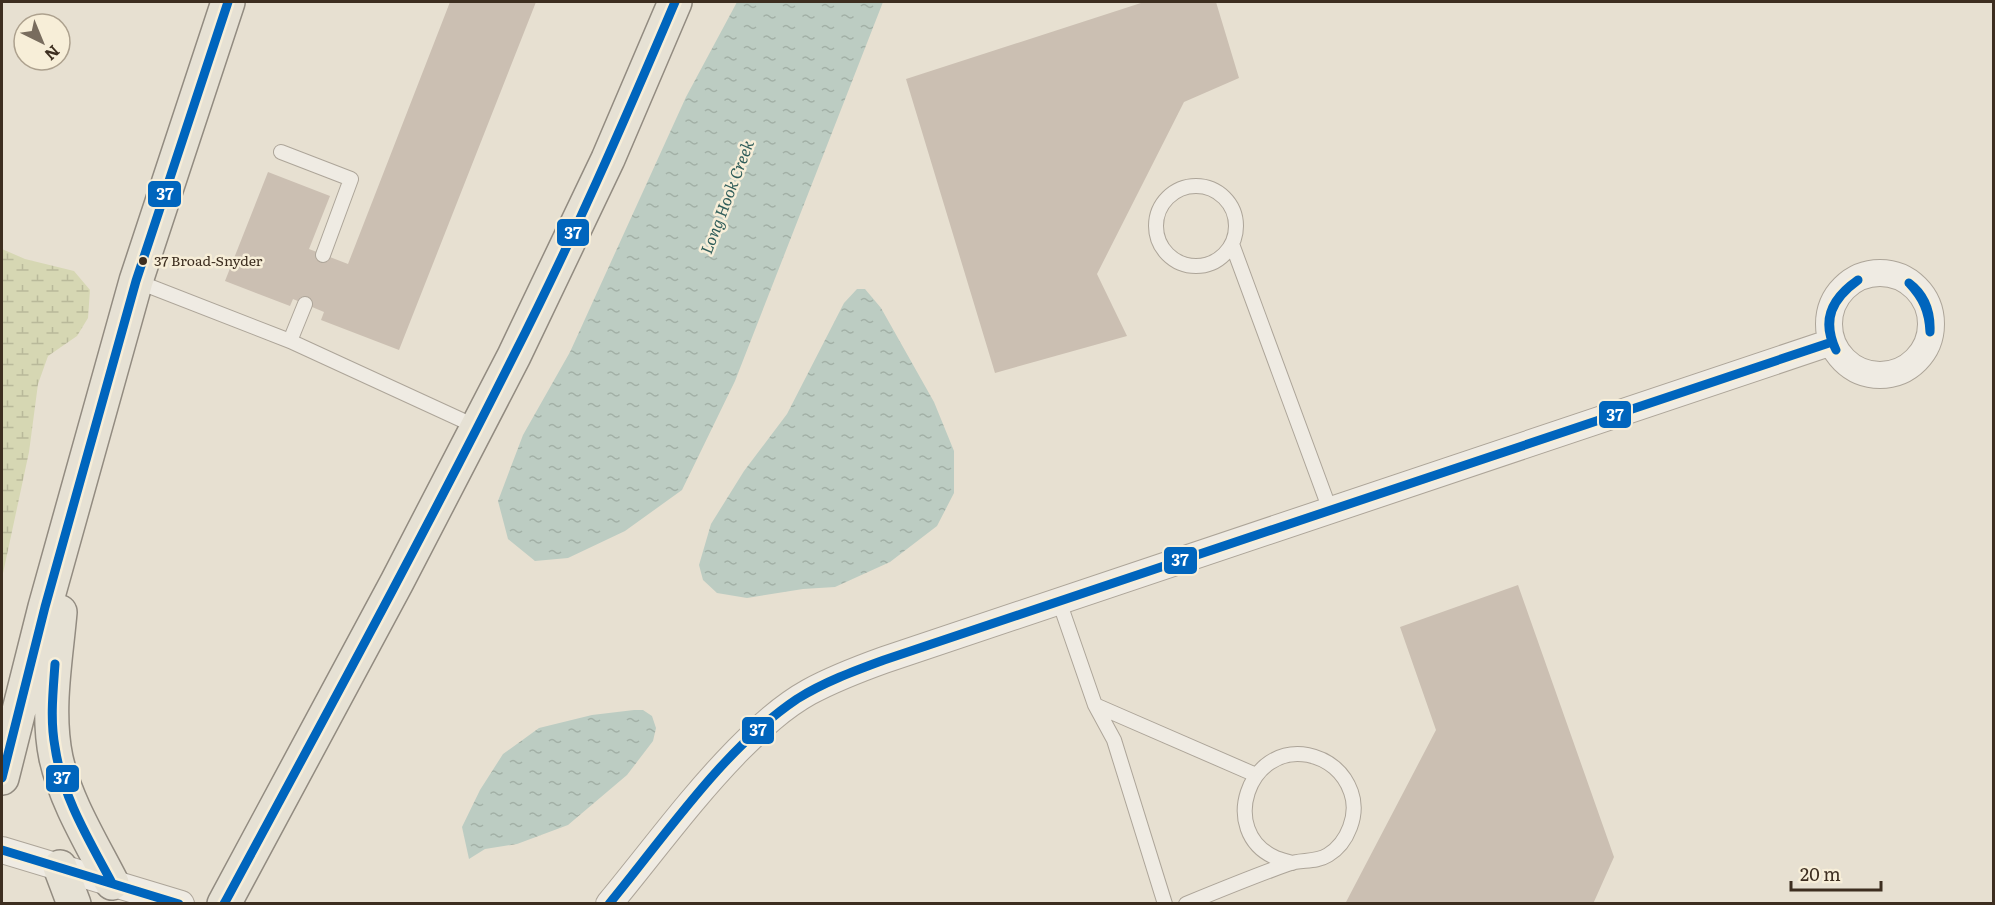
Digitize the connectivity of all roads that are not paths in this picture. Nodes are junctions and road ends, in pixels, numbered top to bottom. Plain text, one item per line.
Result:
1 (228, 2) edge
2 (675, 2) edge
3 (281, 152) dead end
4 (1232, 244) junction
5 (323, 255) dead end
6 (136, 281) junction
7 (305, 304) dead end
8 (290, 341) junction
9 (1832, 342) junction
10 (477, 426) junction
11 (1330, 510) junction
12 (68, 526) junction
13 (1059, 601) junction
14 (1095, 705) junction
15 (1256, 775) junction
16 (2, 778) edge
17 (2, 850) edge
18 (1292, 863) junction
19 (60, 867) junction
20 (112, 883) junction
21 (629, 894) edge
22 (74, 903) edge
23 (181, 903) edge
24 (224, 903) edge
25 (609, 903) edge
26 (1165, 903) edge
27 (1186, 903) edge

1 - 6 main road
2 - 10 main road
3 - 5 lane
4 - 4 lane
4 - 11 lane
6 - 8 lane
6 - 12 main road
7 - 8 lane
8 - 10 lane
9 - 9 street
9 - 11 street
10 - 24 main road
11 - 13 street
12 - 16 main road
12 - 20 main road
13 - 14 lane
13 - 21 street
14 - 15 lane
14 - 26 lane
15 - 18 lane
15 - 18 lane
17 - 19 street
18 - 27 lane
19 - 20 street
19 - 22 main road
20 - 23 street
21 - 25 street

